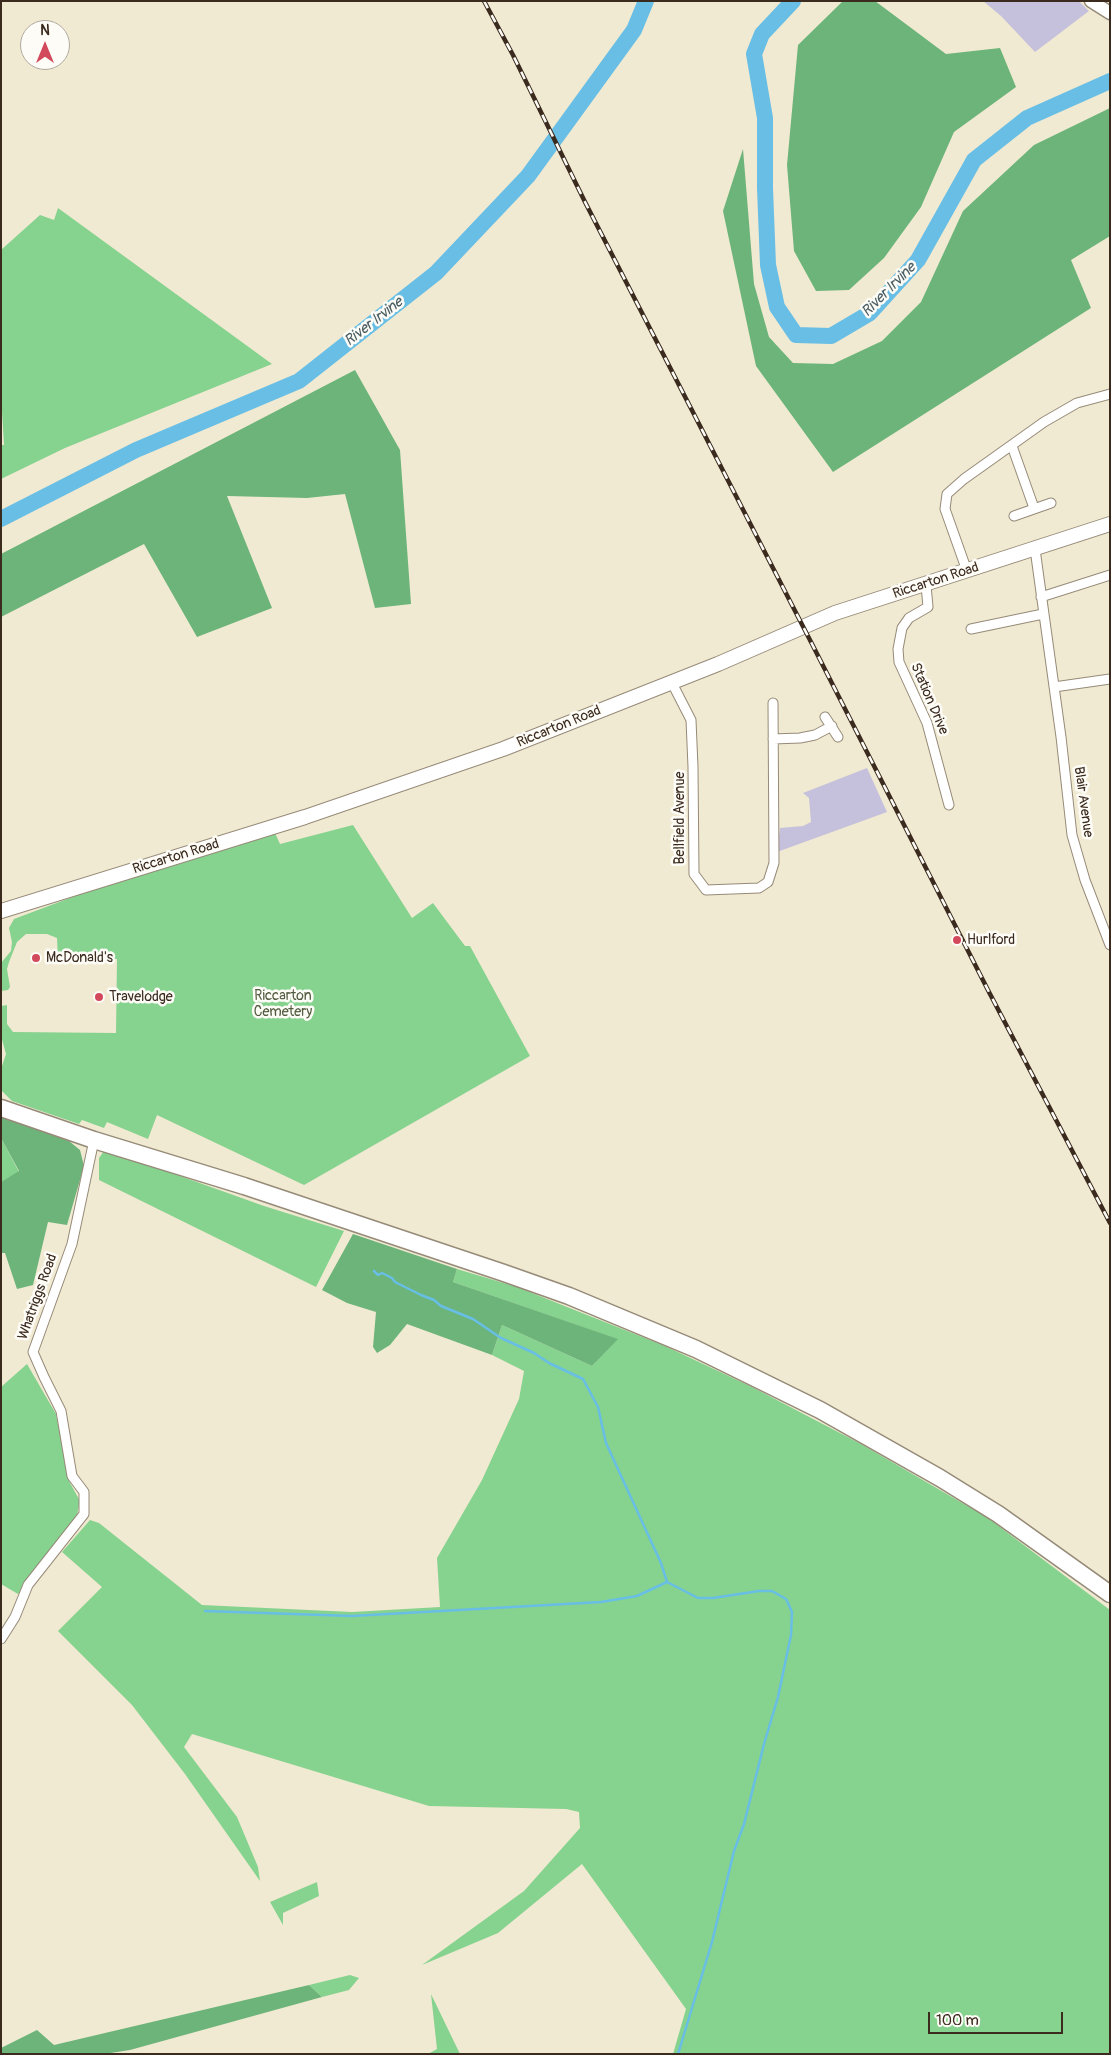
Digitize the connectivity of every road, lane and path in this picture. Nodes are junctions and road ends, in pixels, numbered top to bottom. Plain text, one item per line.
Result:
1 (1091, 1) edge
2 (1110, 13) edge
3 (1110, 394) edge
4 (1012, 446) junction
5 (1051, 503) dead end
6 (1034, 508) junction
7 (1014, 516) dead end
8 (1110, 524) edge
9 (1035, 549) junction
10 (967, 571) junction
11 (1110, 575) edge
12 (926, 585) junction
13 (1041, 597) junction
14 (1043, 614) junction
15 (971, 629) dead end
16 (1110, 679) edge
17 (672, 682) junction
18 (1054, 687) junction
19 (772, 703) dead end
20 (825, 717) dead end
21 (832, 726) junction
22 (838, 736) dead end
23 (773, 738) junction
24 (949, 805) dead end
25 (1, 911) edge
26 (1110, 945) edge
27 (1, 1108) edge
28 (94, 1140) junction
29 (1110, 1594) edge
30 (1, 1639) edge

1 - 2 main road
3 - 4 street
4 - 6 street
4 - 10 street
5 - 6 street
6 - 7 street
8 - 9 main road, Riccarton Road
9 - 10 main road, Riccarton Road
9 - 13 street, Blair Avenue
10 - 12 main road, Riccarton Road
11 - 13 street
12 - 17 main road, Riccarton Road
12 - 24 street, Station Drive
13 - 14 street, Blair Avenue
14 - 15 street
14 - 18 street, Blair Avenue
16 - 18 street
17 - 23 street, Bellfield Avenue
17 - 25 main road, Riccarton Road
18 - 26 street, Blair Avenue
19 - 23 street, Bellfield Avenue
20 - 21 street
21 - 22 street
21 - 23 street
27 - 28 highway
28 - 29 highway
28 - 30 street, Whatriggs Road

